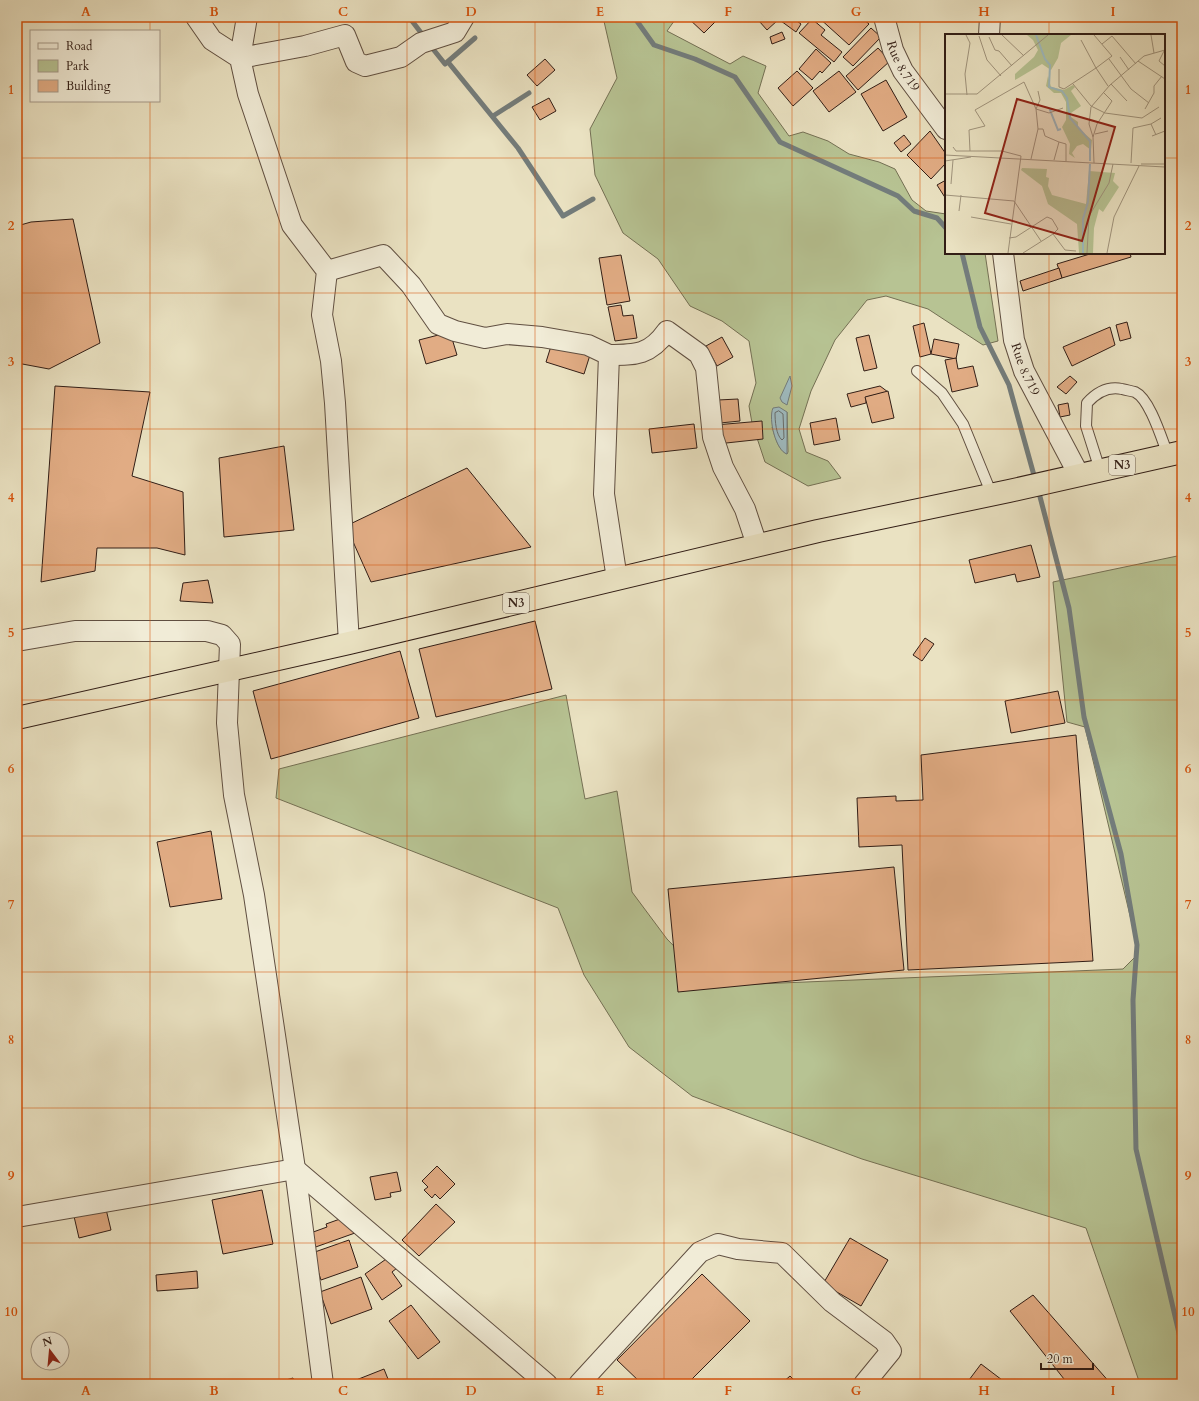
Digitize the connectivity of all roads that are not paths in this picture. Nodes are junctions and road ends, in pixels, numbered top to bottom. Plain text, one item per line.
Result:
1 (196, 17) edge
2 (247, 17) edge
3 (464, 17) edge
4 (884, 17) edge
5 (990, 17) edge
6 (989, 34) edge
7 (240, 58) junction
8 (945, 128) edge
9 (1002, 254) edge
10 (327, 271) junction
11 (609, 355) junction
12 (917, 371) dead end
13 (1175, 454) edge
14 (1100, 470) junction
15 (1071, 477) junction
16 (992, 495) junction
17 (757, 545) junction
18 (617, 579) junction
19 (17, 641) edge
20 (349, 643) junction
21 (230, 669) junction
22 (17, 718) edge
23 (295, 1169) junction
24 (17, 1217) edge
25 (323, 1384) edge
26 (547, 1384) edge
27 (579, 1384) edge
28 (864, 1384) edge

1 - 7 street
2 - 7 street
3 - 7 street
4 - 8 street, Rue 8.719
5 - 6 street
7 - 10 street
9 - 15 street, Rue 8.719
10 - 11 street
10 - 20 street
11 - 17 street
11 - 18 street
12 - 16 lane
13 - 14 highway, N3
13 - 14 lane
14 - 15 highway, N3
15 - 16 highway, N3
16 - 17 highway, N3
17 - 18 highway, N3
18 - 20 highway, N3
19 - 21 street
20 - 21 highway, N3
21 - 22 highway, N3
21 - 23 street
23 - 24 street
23 - 25 street
23 - 26 street
27 - 28 street

